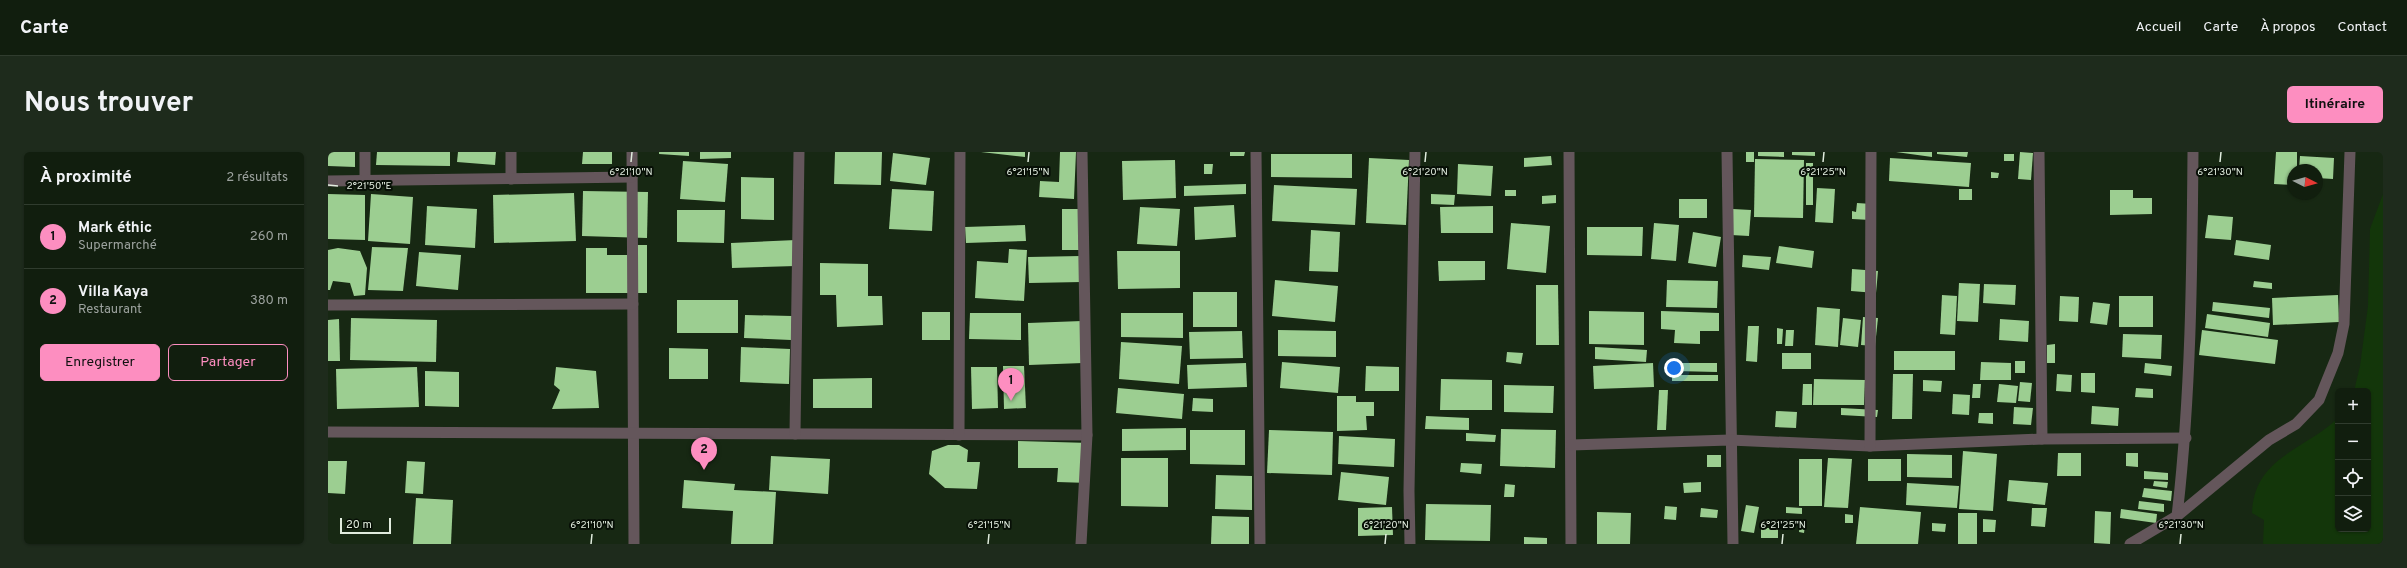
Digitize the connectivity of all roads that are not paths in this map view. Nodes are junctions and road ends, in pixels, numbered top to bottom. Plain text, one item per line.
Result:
1 (365, 152) edge
2 (512, 152) edge
3 (632, 152) edge
4 (799, 152) edge
5 (960, 152) edge
6 (1082, 152) edge
7 (1256, 152) edge
8 (1415, 152) edge
9 (1568, 152) edge
10 (1727, 152) edge
11 (1872, 152) edge
12 (2039, 152) edge
13 (2193, 152) edge
14 (2350, 152) edge
15 (632, 177) junction
16 (511, 178) junction
17 (365, 180) junction
18 (328, 181) edge
19 (633, 304) junction
20 (328, 305) edge
21 (328, 432) edge
22 (633, 434) junction
23 (795, 434) junction
24 (958, 435) junction
25 (1087, 435) junction
26 (2186, 438) junction
27 (2042, 439) junction
28 (1730, 440) junction
29 (1571, 445) junction
30 (1870, 446) junction
31 (2177, 516) junction
32 (634, 544) edge
33 (1081, 544) edge
34 (1260, 544) edge
35 (1410, 544) edge
36 (1571, 544) edge
37 (1733, 544) edge
38 (2130, 544) edge

1 - 17 street
2 - 16 street
3 - 15 street
4 - 23 street
5 - 24 street
6 - 25 street
7 - 34 street
8 - 35 street
9 - 29 street
10 - 28 street
11 - 30 street
12 - 27 street
13 - 26 street
14 - 31 street
15 - 16 street
15 - 19 street
16 - 17 street
17 - 18 street
19 - 20 street
19 - 22 street
21 - 22 street
22 - 23 street
22 - 32 street
23 - 24 street
24 - 25 street
25 - 33 street
26 - 27 street
26 - 31 street
27 - 30 street
28 - 29 street
28 - 30 street
28 - 37 street
29 - 36 street
31 - 38 street

